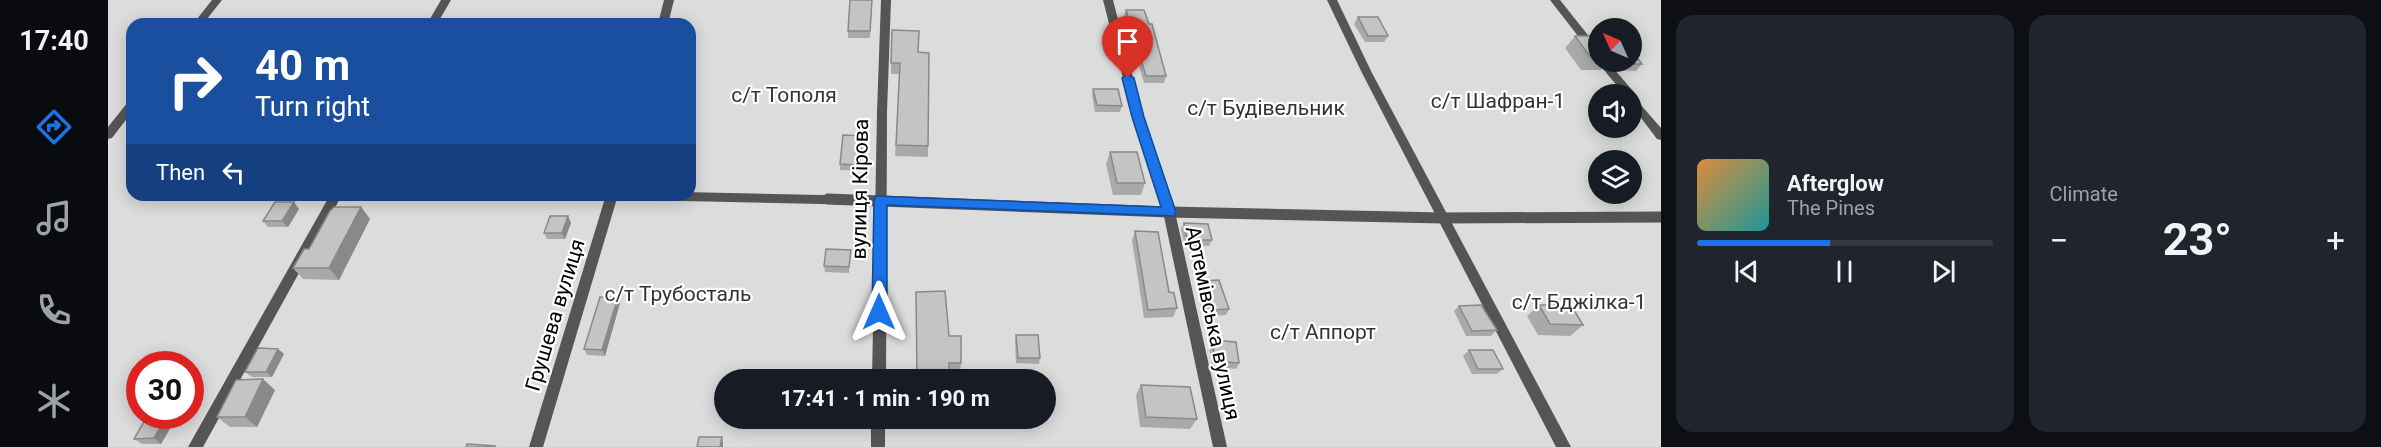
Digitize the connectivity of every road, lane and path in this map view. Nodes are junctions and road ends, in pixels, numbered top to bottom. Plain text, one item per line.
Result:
1 (217, 0) edge
2 (446, 0) edge
3 (669, 0) edge
4 (886, 0) edge
5 (1108, 0) edge
6 (1332, 0) edge
7 (1555, 0) edge
8 (203, 18) edge
9 (436, 18) edge
10 (664, 18) edge
11 (1588, 42) edge
12 (1611, 72) edge
13 (1621, 84) edge
14 (126, 112) edge
15 (1642, 112) edge
16 (108, 135) edge
17 (1661, 136) edge
18 (696, 197) edge
19 (880, 200) junction
20 (333, 201) edge
21 (610, 201) edge
22 (1169, 212) junction
23 (1661, 217) edge
24 (1443, 218) junction
25 (879, 369) edge
26 (878, 429) edge
27 (195, 447) edge
28 (536, 447) edge
29 (878, 447) edge
30 (1220, 447) edge
31 (1564, 447) edge

1 - 8 street
2 - 9 street
3 - 10 street
4 - 19 street, вулиця Кірова
5 - 22 street, Артемівська вулиця
6 - 24 street
7 - 11 street
12 - 13 street
14 - 16 street
15 - 17 street
18 - 19 lane
19 - 22 lane
19 - 25 street, вулиця Кірова
20 - 27 street
21 - 28 street, Грушева вулиця
22 - 24 lane
22 - 30 street, Артемівська вулиця
23 - 24 lane
24 - 31 street
26 - 29 street

